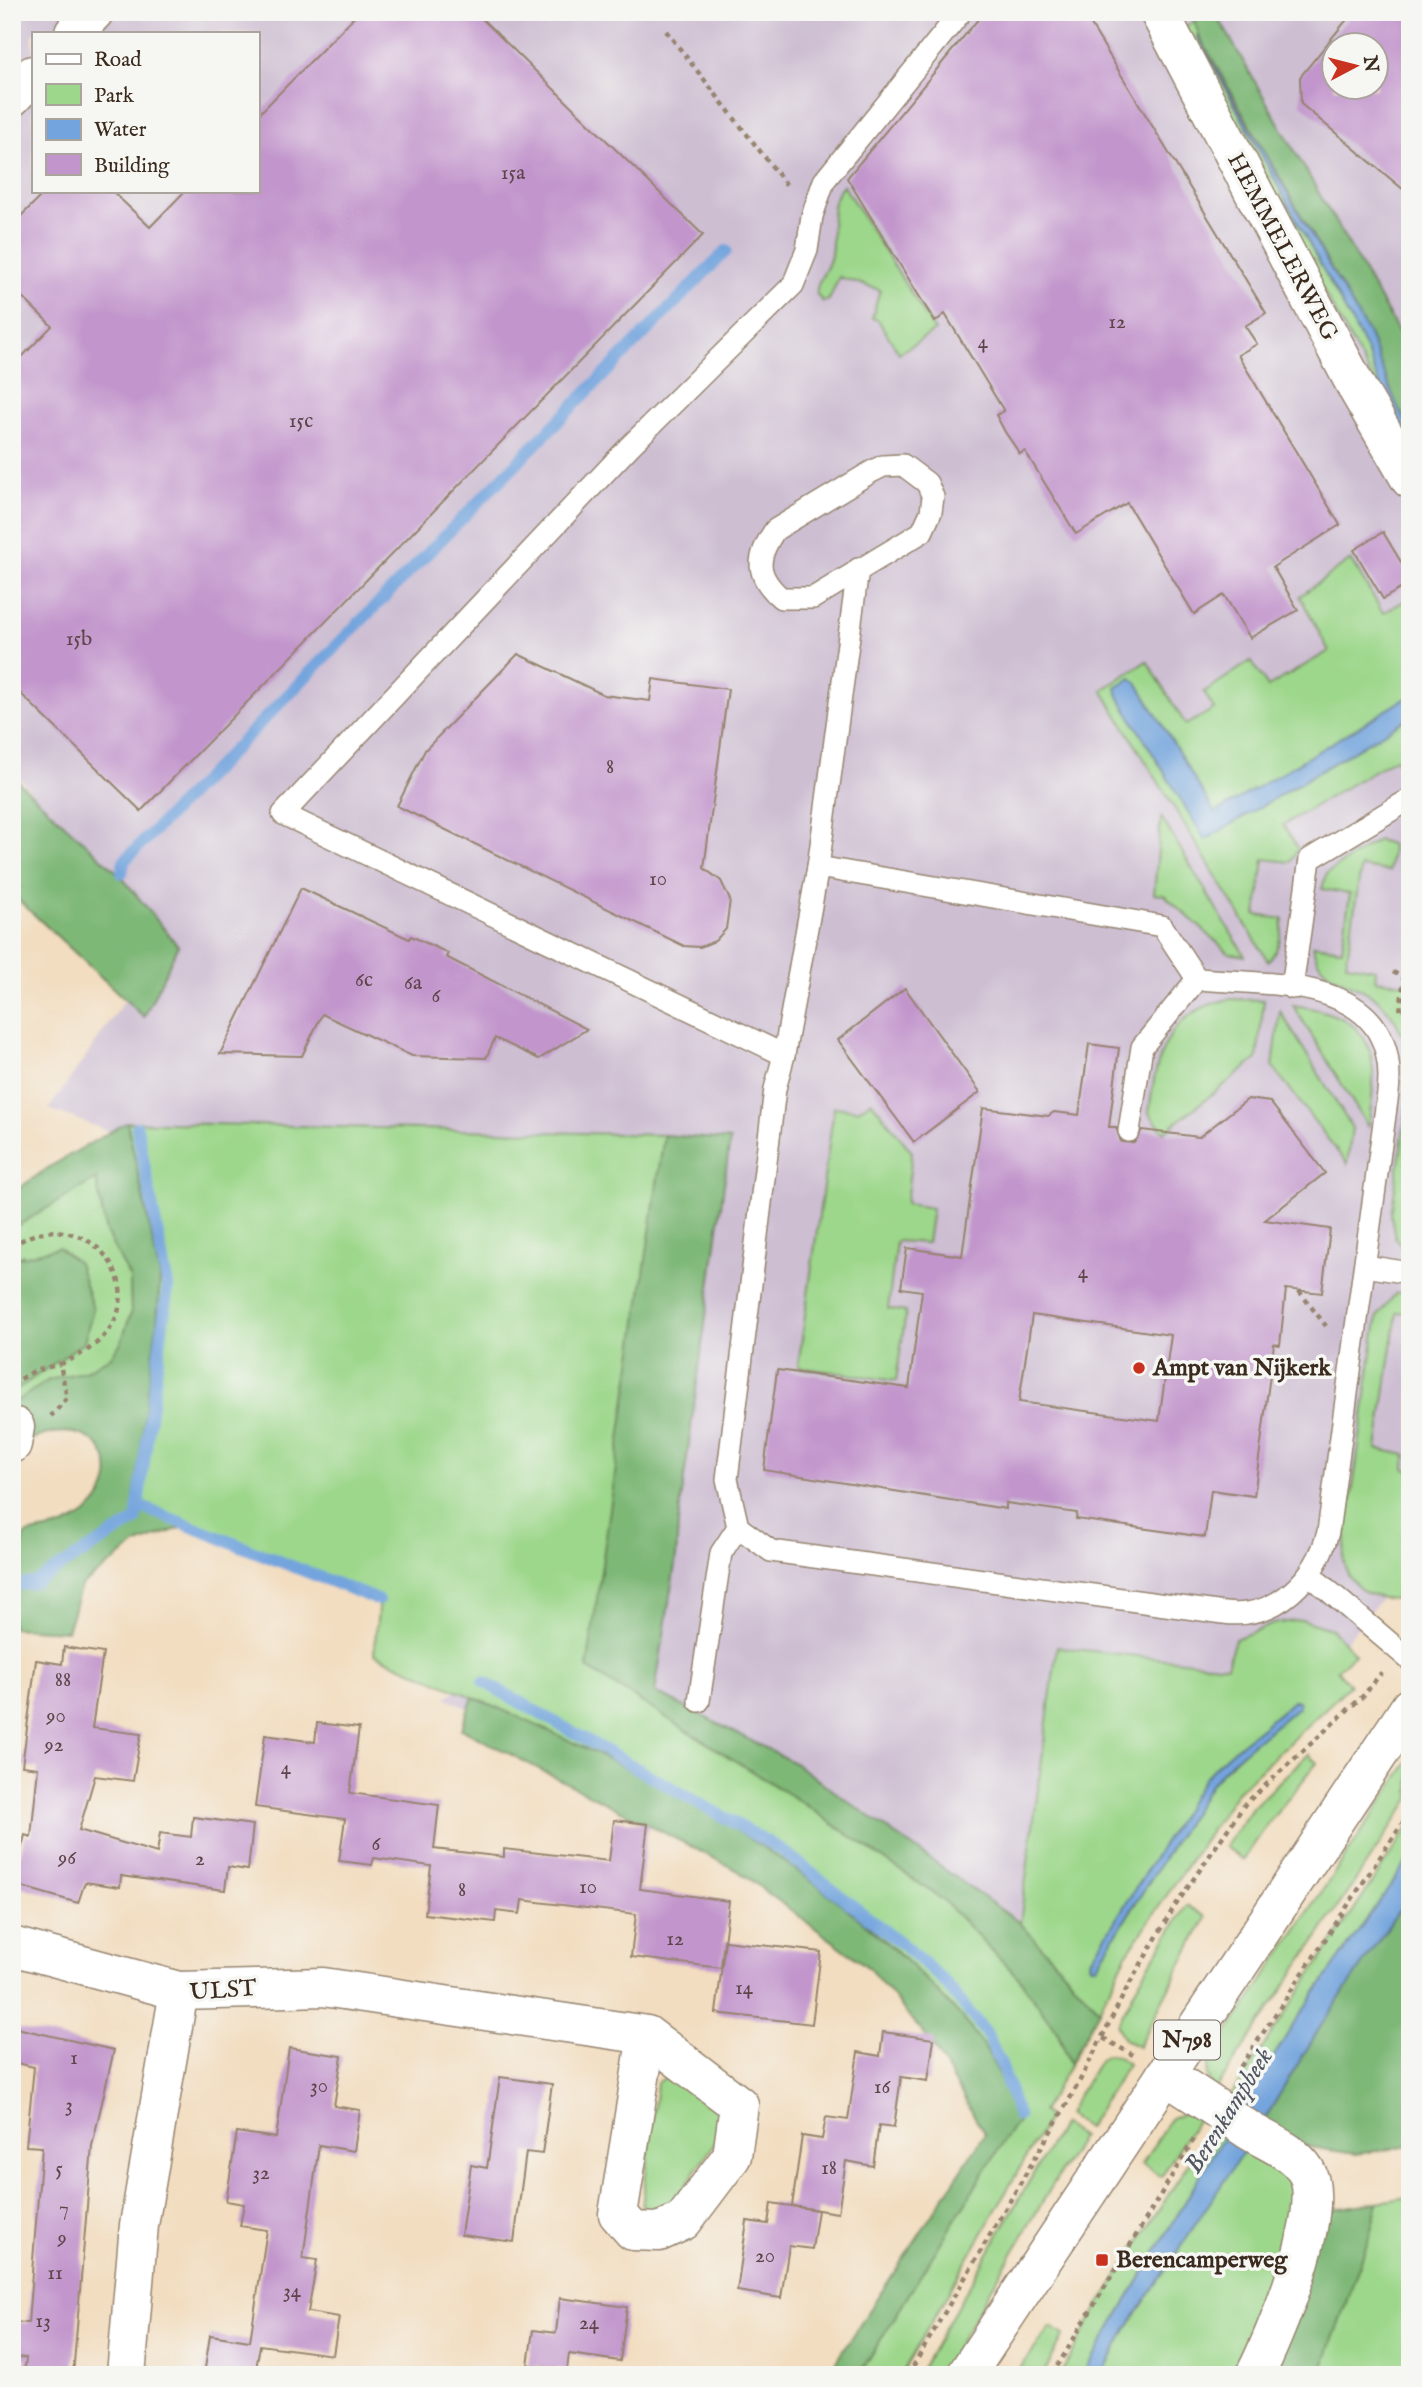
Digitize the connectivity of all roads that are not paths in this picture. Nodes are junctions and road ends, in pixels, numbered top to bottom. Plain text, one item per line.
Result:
1 (94, 12) edge
2 (961, 12) edge
3 (1159, 12) edge
4 (75, 32) edge
5 (32, 76) edge
6 (12, 97) edge
7 (1410, 479) edge
8 (858, 569) junction
9 (1410, 799) edge
10 (818, 867) junction
11 (1196, 979) junction
12 (1292, 988) junction
13 (785, 1055) junction
14 (1129, 1131) dead end
15 (1365, 1266) junction
16 (1410, 1273) edge
17 (738, 1527) junction
18 (1310, 1575) junction
19 (1404, 1656) edge
20 (699, 1701) dead end
21 (1410, 1707) edge
22 (12, 1946) edge
23 (179, 1991) junction
24 (647, 2035) junction
25 (1166, 2075) junction
26 (126, 2375) edge
27 (966, 2375) edge
28 (1255, 2375) edge

1 - 4 street
2 - 13 lane
3 - 7 street, HEMMELERWEG
5 - 6 street
8 - 8 lane
8 - 10 lane
9 - 12 lane
10 - 11 lane
10 - 13 lane
11 - 12 lane
11 - 14 lane
12 - 15 lane
13 - 17 lane
15 - 16 lane
15 - 18 lane
17 - 18 lane
17 - 20 lane
18 - 19 lane
21 - 25 street, N798
22 - 23 street
23 - 24 street, ULST
23 - 26 street, ULST
24 - 24 street, ULST
25 - 27 street, N798
25 - 28 street

